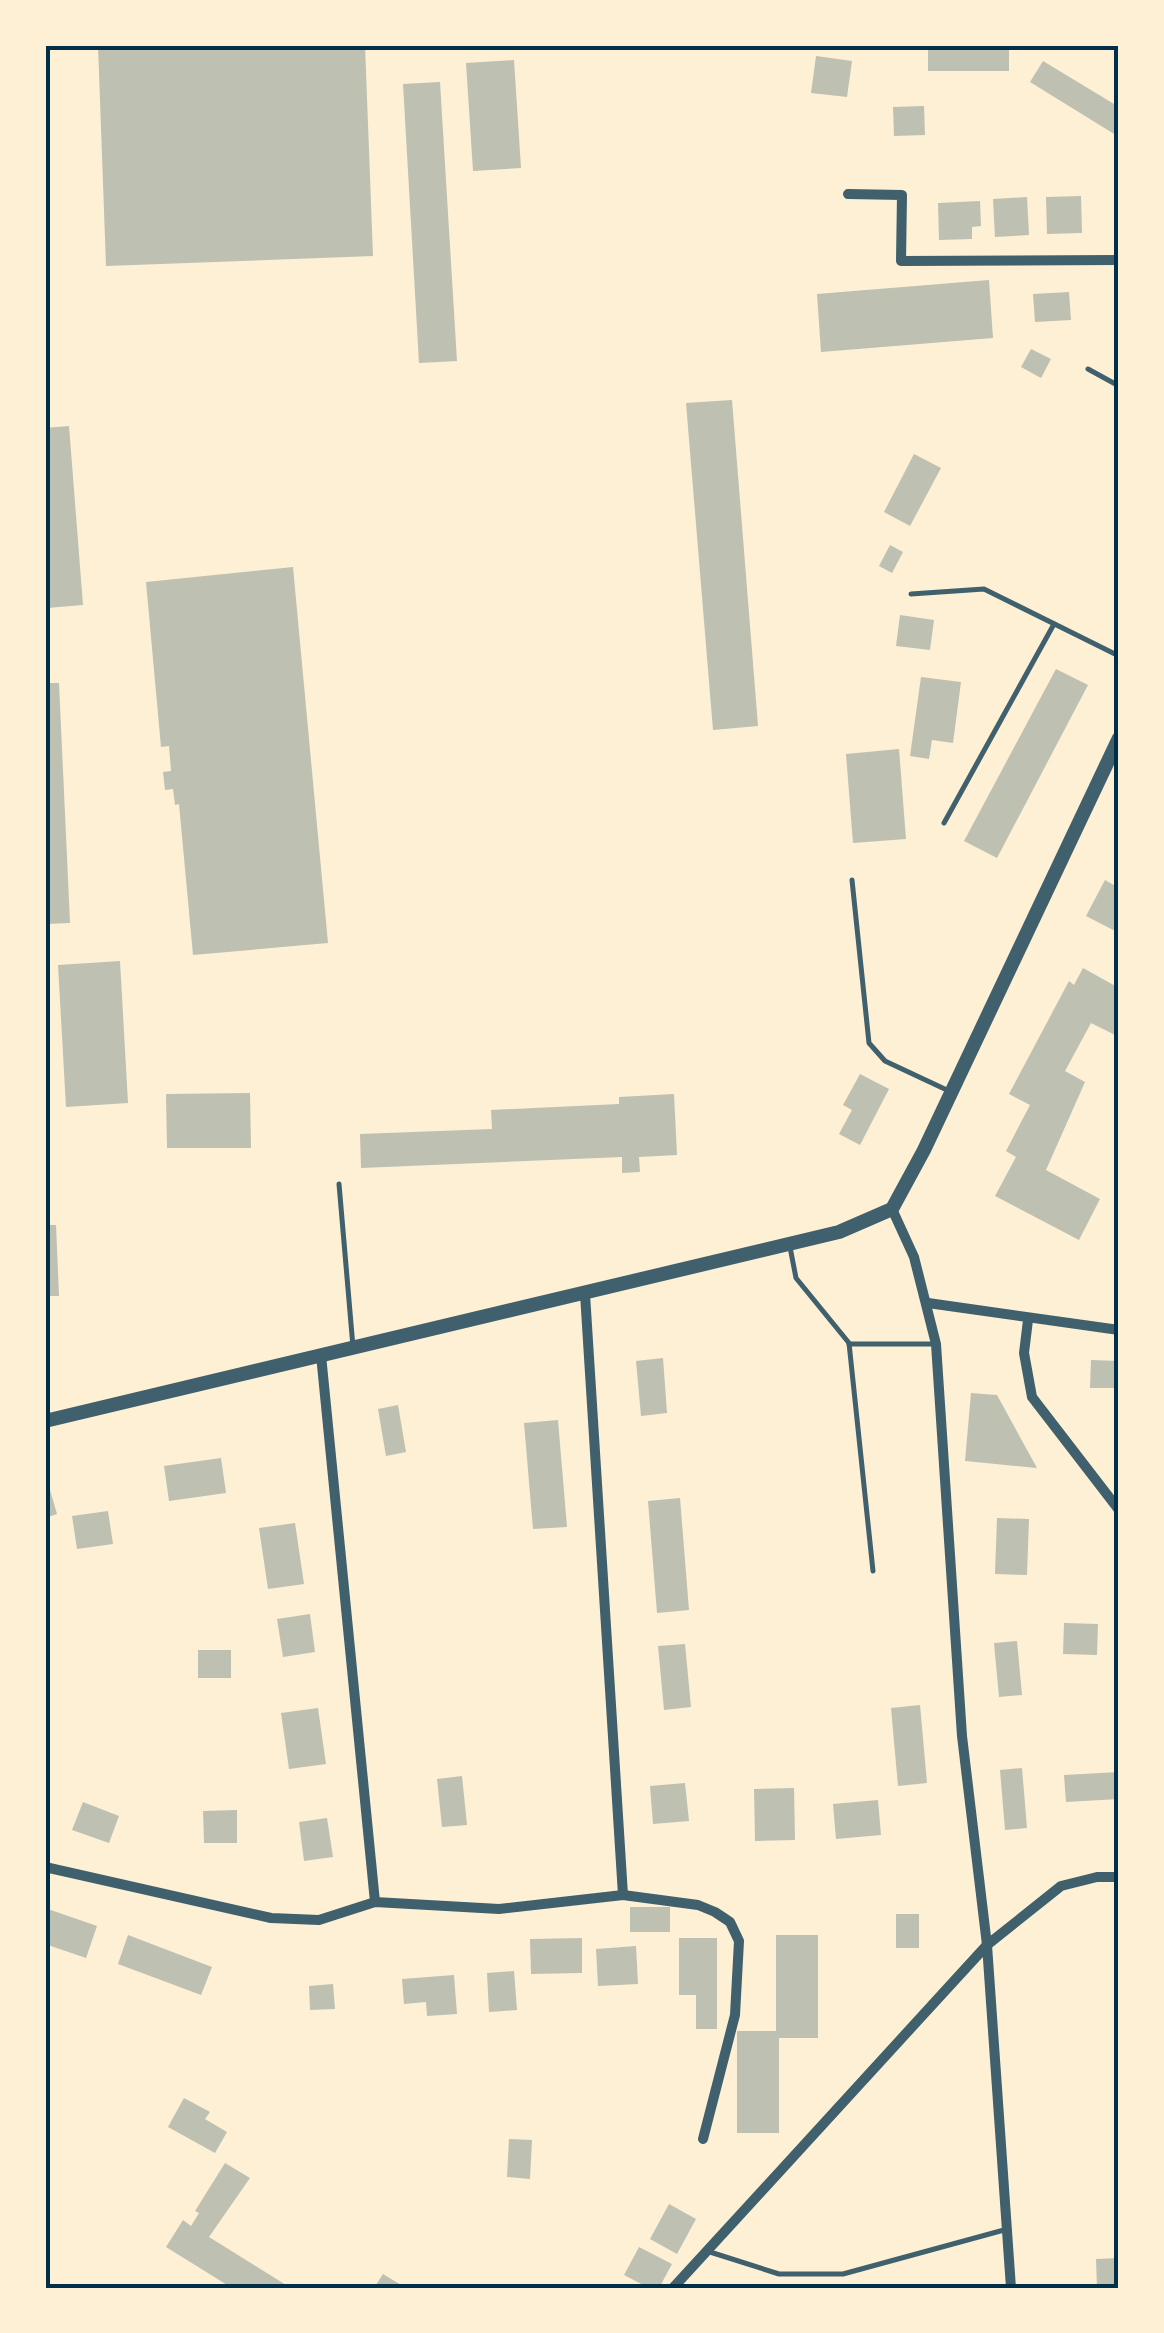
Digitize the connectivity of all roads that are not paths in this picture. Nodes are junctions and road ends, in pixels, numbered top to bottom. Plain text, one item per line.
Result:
1 (848, 194) dead end
2 (1119, 260) edge
3 (1088, 369) dead end
4 (1119, 386) edge
5 (911, 594) dead end
6 (1054, 624) junction
7 (1119, 656) edge
8 (1119, 738) edge
9 (944, 823) dead end
10 (852, 880) dead end
11 (952, 1093) junction
12 (339, 1184) dead end
13 (892, 1209) junction
14 (789, 1244) junction
15 (585, 1294) junction
16 (928, 1303) junction
17 (1028, 1320) junction
18 (1119, 1330) edge
19 (849, 1344) junction
20 (936, 1344) junction
21 (353, 1350) junction
22 (321, 1356) junction
23 (45, 1422) edge
24 (1119, 1510) edge
25 (873, 1571) dead end
26 (45, 1867) edge
27 (1119, 1877) edge
28 (623, 1896) junction
29 (376, 1902) junction
30 (987, 1945) junction
31 (703, 2139) dead end
32 (1007, 2229) junction
33 (707, 2251) junction
34 (673, 2288) edge
35 (1011, 2288) edge

1 - 2 street
3 - 4 lane
5 - 6 lane
6 - 7 lane
6 - 9 lane
8 - 11 street
10 - 11 lane
11 - 13 street
12 - 21 lane
13 - 14 street
13 - 16 street
14 - 15 street
14 - 19 lane
15 - 21 street
15 - 28 street
16 - 17 street
16 - 20 street
17 - 18 street
17 - 24 street
19 - 20 lane
19 - 25 lane
20 - 30 street
21 - 22 street
22 - 23 street
22 - 29 street
26 - 29 street
27 - 30 street
28 - 29 street
28 - 31 street
30 - 32 street
30 - 33 street
32 - 33 lane
32 - 35 street
33 - 34 street

